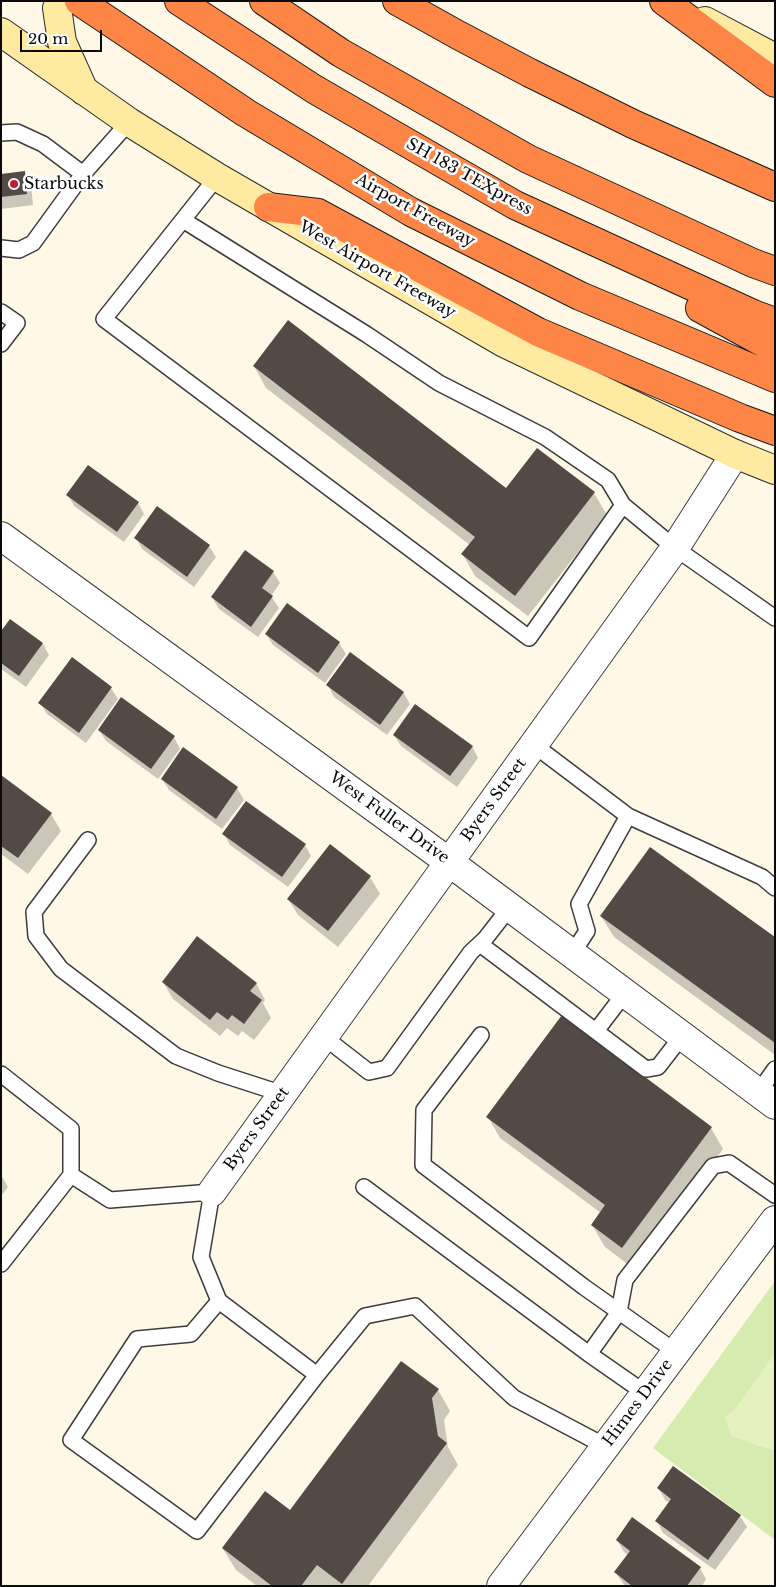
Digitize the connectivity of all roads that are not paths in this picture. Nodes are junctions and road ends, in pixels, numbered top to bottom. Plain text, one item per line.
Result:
1 (179, 1) edge
2 (264, 1) edge
3 (397, 1) edge
4 (665, 1) edge
5 (66, 4) edge
6 (1, 32) edge
7 (775, 58) edge
8 (775, 83) edge
9 (84, 92) junction
10 (129, 122) junction
11 (1, 133) edge
12 (84, 174) junction
13 (217, 177) junction
14 (775, 186) edge
15 (515, 205) junction
16 (268, 207) junction
17 (183, 220) junction
18 (1, 248) edge
19 (775, 271) edge
20 (1, 312) edge
21 (775, 322) edge
22 (1, 344) edge
23 (775, 349) edge
24 (775, 378) edge
25 (775, 431) edge
26 (735, 454) junction
27 (775, 470) edge
28 (622, 505) junction
29 (1, 536) edge
30 (676, 548) junction
31 (775, 618) edge
32 (534, 745) junction
33 (628, 816) junction
34 (88, 840) dead end
35 (449, 862) junction
36 (775, 888) edge
37 (510, 907) junction
38 (480, 944) junction
39 (572, 954) junction
40 (625, 993) junction
41 (596, 1031) junction
42 (481, 1035) dead end
43 (682, 1036) junction
44 (324, 1037) junction
45 (775, 1069) edge
46 (1, 1074) edge
47 (283, 1094) junction
48 (767, 1099) edge
49 (70, 1175) junction
50 (364, 1188) dead end
51 (212, 1192) junction
52 (775, 1195) edge
53 (775, 1220) edge
54 (1, 1264) edge
55 (219, 1301) junction
56 (619, 1312) junction
57 (676, 1352) junction
58 (589, 1354) junction
59 (316, 1375) junction
60 (645, 1393) junction
61 (605, 1446) junction
62 (500, 1586) edge

1 - 15 highway, SH 183 TEXpress
2 - 19 highway
3 - 14 highway
4 - 7 main road
4 - 8 highway
5 - 9 main road
5 - 24 highway, Airport Freeway
6 - 9 main road, West Airport Freeway
9 - 10 main road, West Airport Freeway
10 - 12 lane
10 - 13 main road, West Airport Freeway
11 - 12 lane
12 - 18 lane
13 - 16 main road, West Airport Freeway
13 - 17 lane
15 - 21 highway, SH 183 TEXpress
15 - 23 highway
16 - 25 highway
16 - 26 main road, West Airport Freeway
17 - 28 lane
17 - 28 lane
20 - 22 lane
26 - 27 main road, West Airport Freeway
26 - 30 street, Byers Street
28 - 30 lane
29 - 35 street, West Fuller Drive
30 - 31 lane
30 - 32 street, Byers Street
32 - 33 lane
32 - 35 street, Byers Street
33 - 36 lane
33 - 39 lane
34 - 47 lane
35 - 37 street, West Fuller Drive
35 - 44 street, Byers Street
37 - 38 lane
37 - 39 street, West Fuller Drive
38 - 41 lane
38 - 44 lane
39 - 40 street, West Fuller Drive
40 - 41 lane
40 - 43 street, West Fuller Drive
41 - 43 lane
42 - 56 lane
43 - 48 street, West Fuller Drive
44 - 47 street, Byers Street
45 - 48 lane
46 - 49 lane
47 - 51 street, Byers Street
49 - 51 lane
49 - 54 lane
50 - 58 lane
51 - 55 lane
52 - 56 lane
53 - 57 street, Himes Drive
55 - 59 lane
55 - 59 lane
56 - 57 lane
56 - 58 lane
57 - 60 street, Himes Drive
58 - 60 lane
59 - 61 lane
60 - 61 street, Himes Drive
61 - 62 street, Himes Drive

